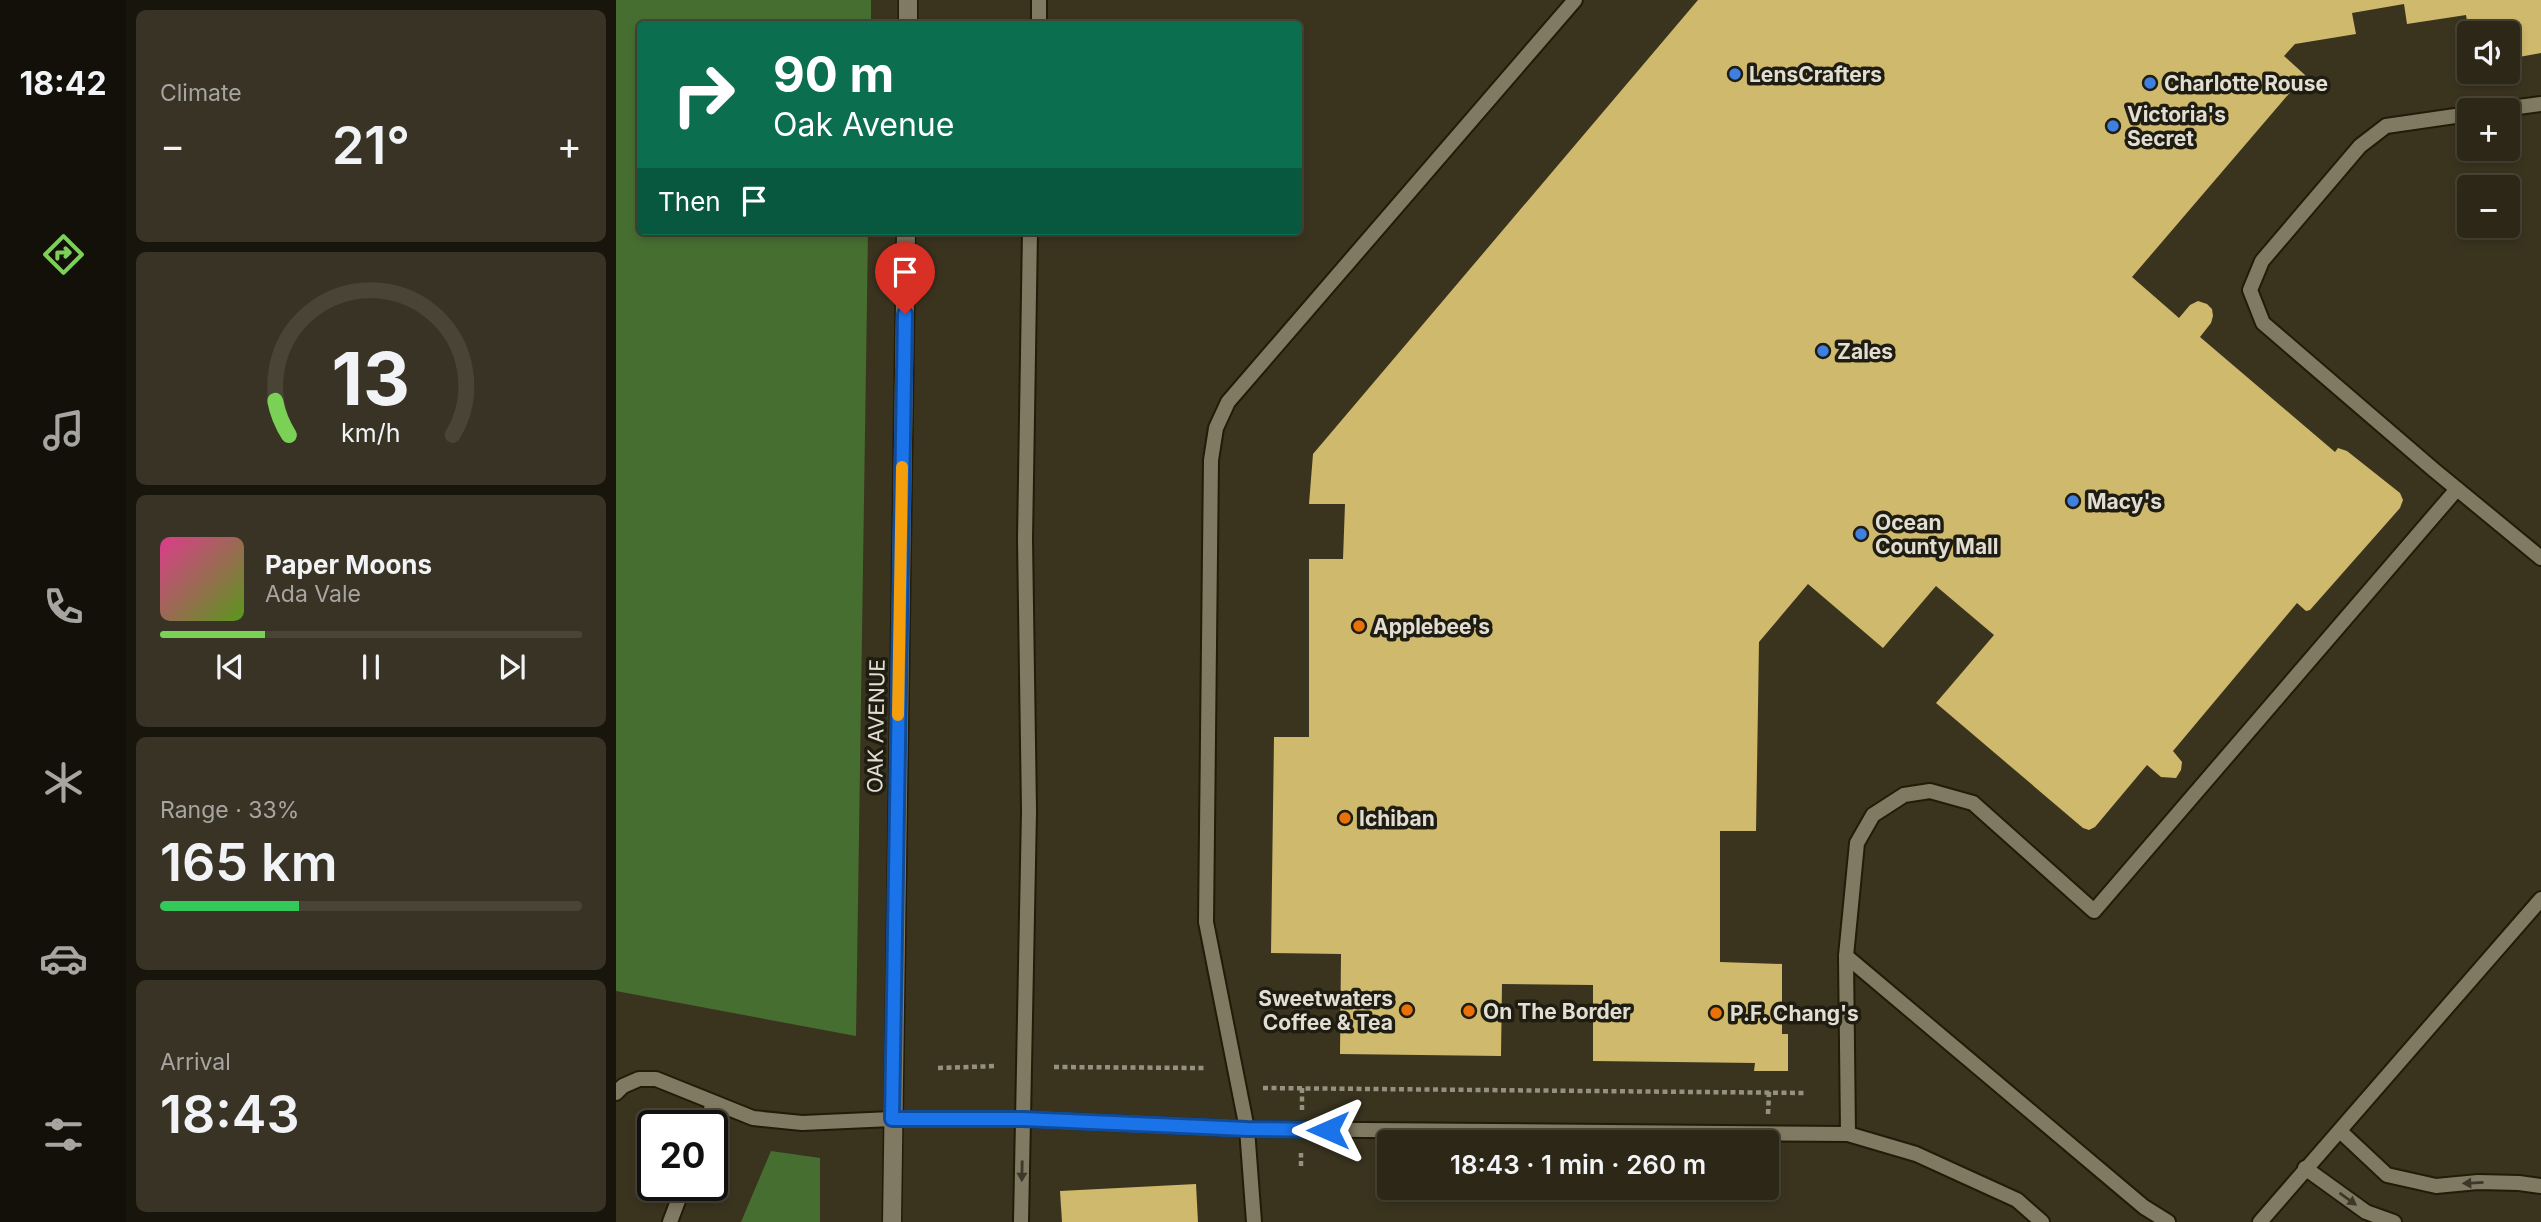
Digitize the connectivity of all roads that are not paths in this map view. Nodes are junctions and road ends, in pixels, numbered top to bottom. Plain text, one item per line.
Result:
1 (908, 0) edge
2 (1040, 0) edge
3 (1575, 0) edge
4 (908, 21) edge
5 (1039, 21) edge
6 (2541, 104) edge
7 (2520, 107) edge
8 (2457, 116) edge
9 (906, 235) edge
10 (1030, 235) edge
11 (2457, 489) junction
12 (2541, 558) edge
13 (2541, 899) edge
14 (1846, 956) junction
15 (616, 1093) edge
16 (713, 1104) junction
17 (711, 1110) edge
18 (892, 1119) junction
19 (1023, 1119) junction
20 (1247, 1129) junction
21 (2340, 1131) junction
22 (1848, 1134) junction
23 (2305, 1168) junction
24 (2541, 1186) edge
25 (678, 1201) edge
26 (670, 1222) edge
27 (892, 1222) edge
28 (1021, 1222) edge
29 (1254, 1222) edge
30 (2042, 1222) edge
31 (2168, 1222) edge
32 (2260, 1222) edge
33 (2394, 1222) edge

1 - 4 street
2 - 5 lane
3 - 20 lane
6 - 7 lane
8 - 11 lane
9 - 18 street, OAK AVENUE
10 - 19 lane
11 - 12 lane
11 - 14 lane
13 - 21 lane
14 - 22 lane
14 - 31 lane
15 - 16 lane
16 - 17 lane
16 - 18 lane
18 - 19 lane
18 - 27 street, OAK AVENUE
19 - 20 lane
19 -> 28 lane
20 - 22 lane
20 - 29 lane
21 - 23 lane
24 -> 21 lane
22 - 30 lane
23 - 32 lane
23 -> 33 lane
25 - 26 lane

